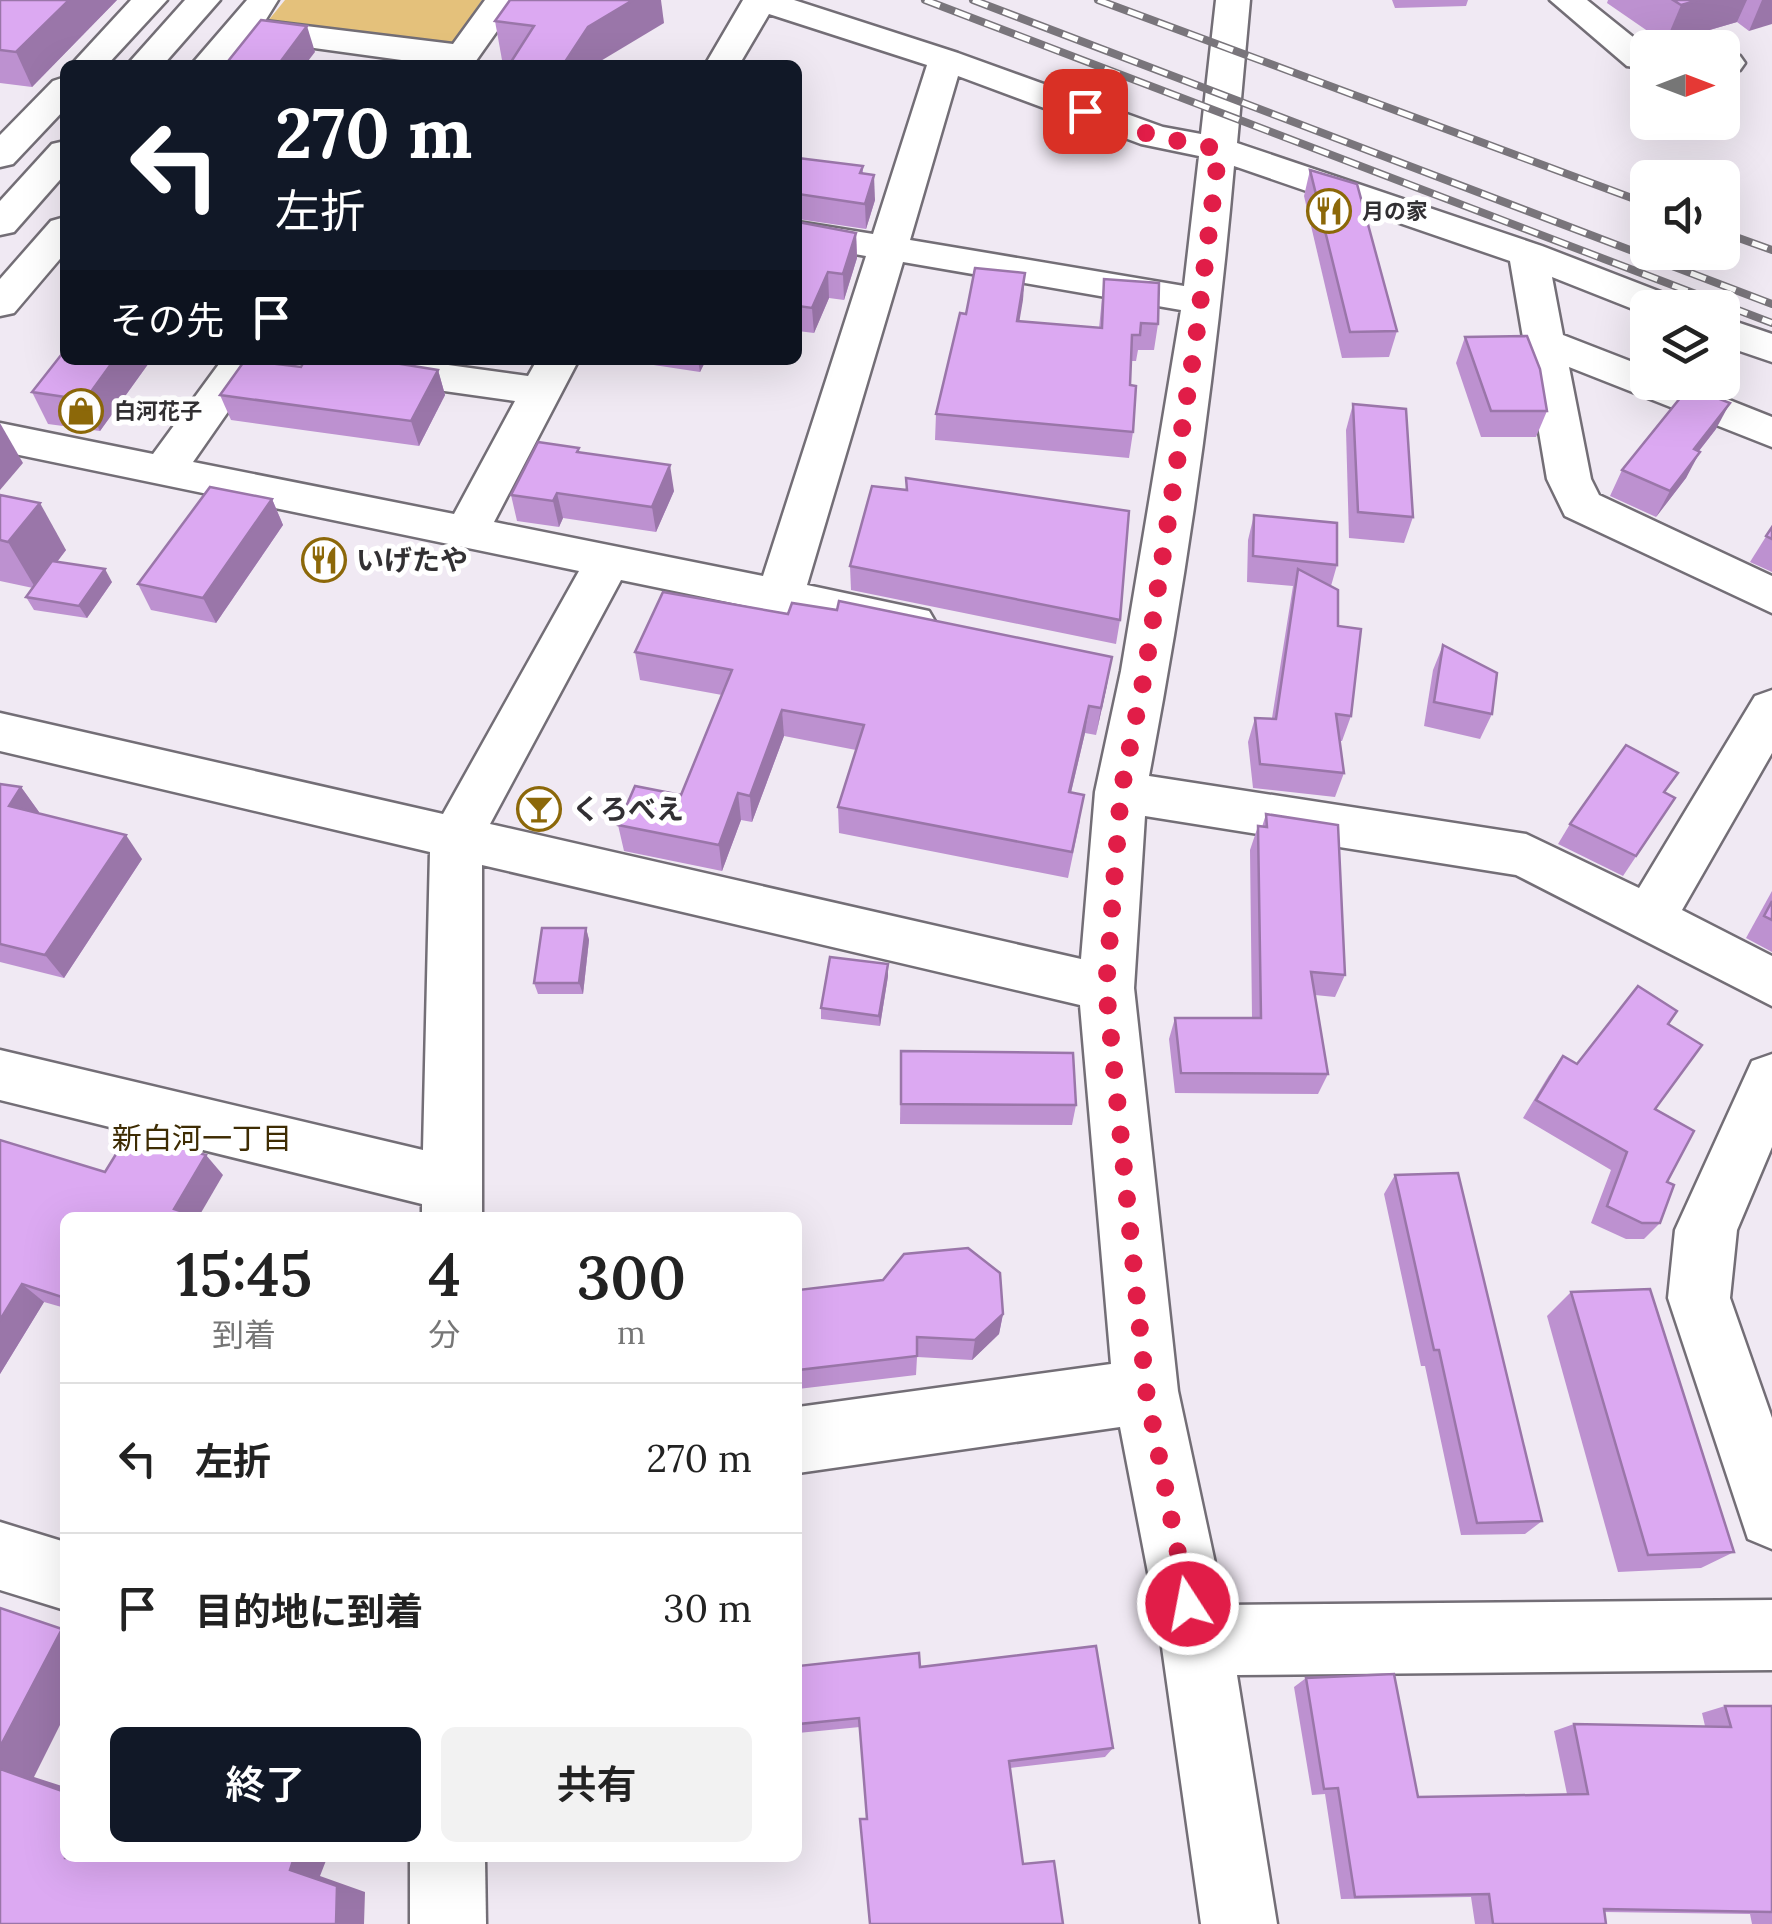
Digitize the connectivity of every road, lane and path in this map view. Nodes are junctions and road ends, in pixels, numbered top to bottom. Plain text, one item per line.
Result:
1 (150, 0) edge
2 (202, 0) edge
3 (265, 0) edge
4 (502, 0) edge
5 (760, 0) edge
6 (1233, 0) edge
7 (1567, 0) edge
8 (240, 28) junction
9 (1630, 52) edge
10 (93, 60) edge
11 (148, 60) edge
12 (212, 60) edge
13 (459, 60) edge
14 (725, 60) edge
15 (946, 60) junction
16 (56, 98) edge
17 (0, 100) edge
18 (1219, 149) junction
19 (0, 156) edge
20 (60, 158) edge
21 (0, 224) edge
22 (802, 234) edge
23 (60, 235) edge
24 (889, 248) junction
25 (1528, 254) junction
26 (1630, 294) edge
27 (1202, 300) junction
28 (0, 304) edge
29 (1740, 337) edge
30 (1544, 342) junction
31 (1772, 349) edge
32 (239, 365) edge
33 (370, 365) edge
34 (550, 376) edge
35 (1772, 432) edge
36 (0, 437) edge
37 (164, 470) junction
38 (466, 530) junction
39 (607, 563) junction
40 (780, 596) junction
41 (1772, 596) edge
42 (952, 632) edge
43 (1772, 709) edge
44 (0, 732) edge
45 (1121, 792) junction
46 (456, 839) junction
47 (1649, 919) junction
48 (1772, 982) edge
49 (1106, 988) junction
50 (0, 1075) edge
51 (1772, 1079) edge
52 (452, 1201) edge
53 (1146, 1390) junction
54 (802, 1439) edge
55 (1761, 1452) edge
56 (1772, 1514) edge
57 (0, 1556) edge
58 (60, 1574) edge
59 (1772, 1635) edge
60 (1196, 1640) junction
61 (448, 1862) edge
62 (448, 1924) edge
63 (1239, 1924) edge

1 - 10 street
2 - 11 street
3 - 8 street
4 - 13 street
5 - 14 street
5 - 15 street
6 - 18 street
7 - 9 street
8 - 12 street
8 - 13 street
15 - 18 street
15 - 24 street
16 - 17 street
16 - 19 street
18 - 25 street
18 - 27 street
20 - 21 street
22 - 24 street
23 - 28 street
24 - 27 street
24 - 40 street
25 - 26 street
25 - 30 street
27 - 45 street
29 - 31 street
30 - 35 street
30 - 41 street
32 - 37 street
33 - 34 street
34 - 38 street
36 - 37 street
37 - 38 street
38 - 39 street
39 - 40 street
39 - 46 street
40 - 42 street
43 - 47 street
44 - 46 street
45 - 47 street
45 - 49 street
46 - 49 street
46 - 52 street
47 - 48 street
49 - 53 street
50 - 52 street
51 - 55 street
53 - 54 street
53 - 60 street
55 - 56 street
57 - 58 street
59 - 60 street
60 - 63 street
61 - 62 street

